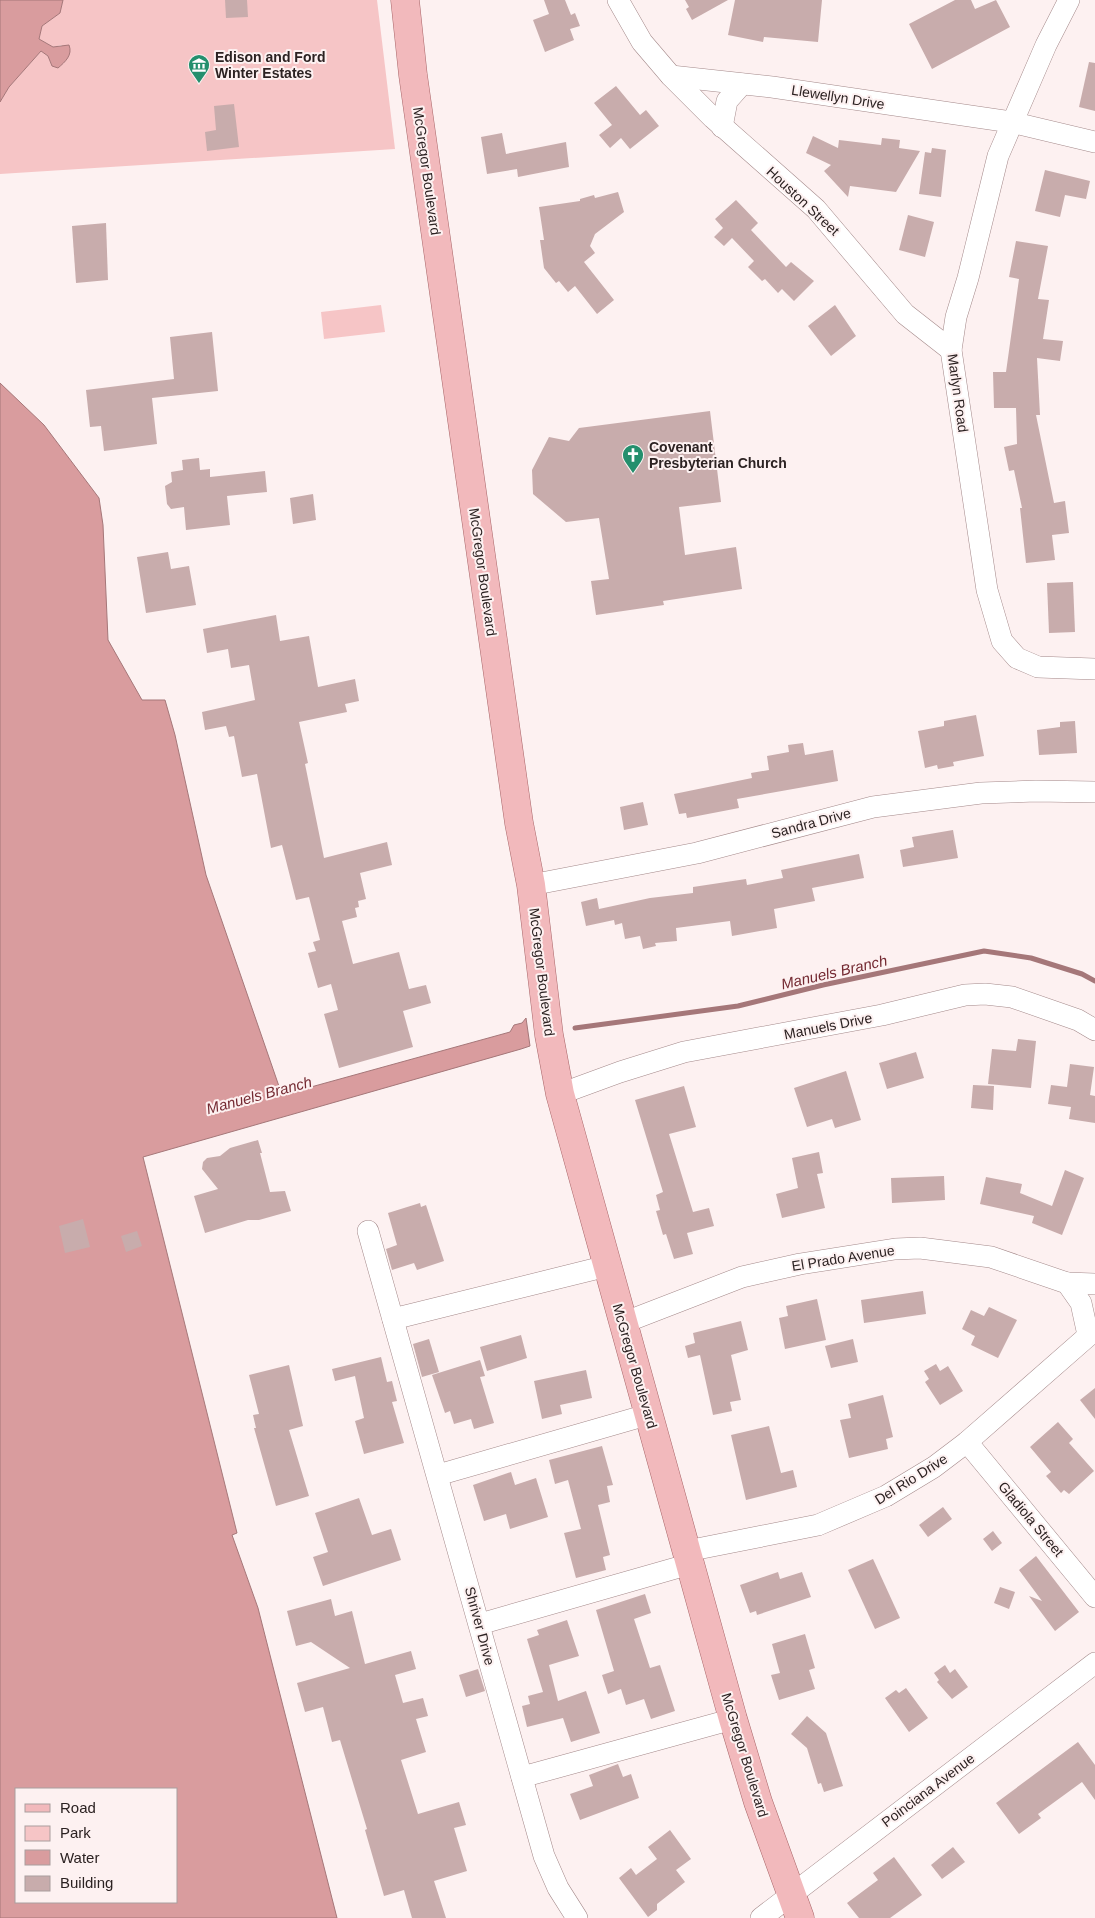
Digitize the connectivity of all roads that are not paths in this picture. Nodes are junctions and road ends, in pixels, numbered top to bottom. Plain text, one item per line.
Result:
1 (405, 0) edge
2 (618, 0) edge
3 (1070, 0) edge
4 (671, 76) junction
5 (742, 84) junction
6 (1011, 122) junction
7 (722, 126) junction
8 (1095, 142) edge
9 (951, 350) junction
10 (1095, 670) edge
11 (1095, 792) edge
12 (531, 885) junction
13 (1095, 1030) edge
14 (560, 1094) junction
15 (368, 1231) dead end
16 (607, 1266) junction
17 (1067, 1282) junction
18 (1095, 1284) edge
19 (393, 1319) junction
20 (623, 1323) junction
21 (1092, 1332) edge
22 (650, 1414) junction
23 (967, 1442) junction
24 (438, 1475) junction
25 (688, 1558) junction
26 (1095, 1597) edge
27 (480, 1624) junction
28 (1095, 1664) edge
29 (732, 1719) junction
30 (522, 1777) junction
31 (795, 1907) edge
32 (577, 1918) edge
33 (762, 1918) edge

1 - 12 main road, McGregor Boulevard
2 - 4 street
3 - 6 street, Marlyn Road
4 - 5 street, Llewellyn Drive
4 - 7 street, Houston Street
5 - 6 street, Llewellyn Drive
5 - 7 street
6 - 8 street, Llewellyn Drive
6 - 9 street, Marlyn Road
7 - 9 street, Houston Street
9 - 10 street, Marlyn Road
11 - 12 street, Sandra Drive
12 - 14 main road, McGregor Boulevard
13 - 14 street, Manuels Drive
14 - 16 main road, McGregor Boulevard
15 - 19 street, Shriver Drive
16 - 19 street
16 - 20 main road, McGregor Boulevard
17 - 18 street, El Prado Avenue
17 - 20 street, El Prado Avenue
17 - 21 street
19 - 24 street, Shriver Drive
20 - 22 main road, McGregor Boulevard
21 - 23 street, Del Rio Drive
22 - 24 street
22 - 25 main road, McGregor Boulevard
23 - 25 street, Del Rio Drive
23 - 26 street, Gladiola Street
24 - 27 street, Shriver Drive
25 - 27 street, Del Rio Drive
25 - 29 main road, McGregor Boulevard
27 - 30 street, Shriver Drive
28 - 31 street, Poinciana Avenue
29 - 30 street
29 - 31 main road, McGregor Boulevard
30 - 32 street, Shriver Drive
31 - 33 street, Poinciana Avenue

